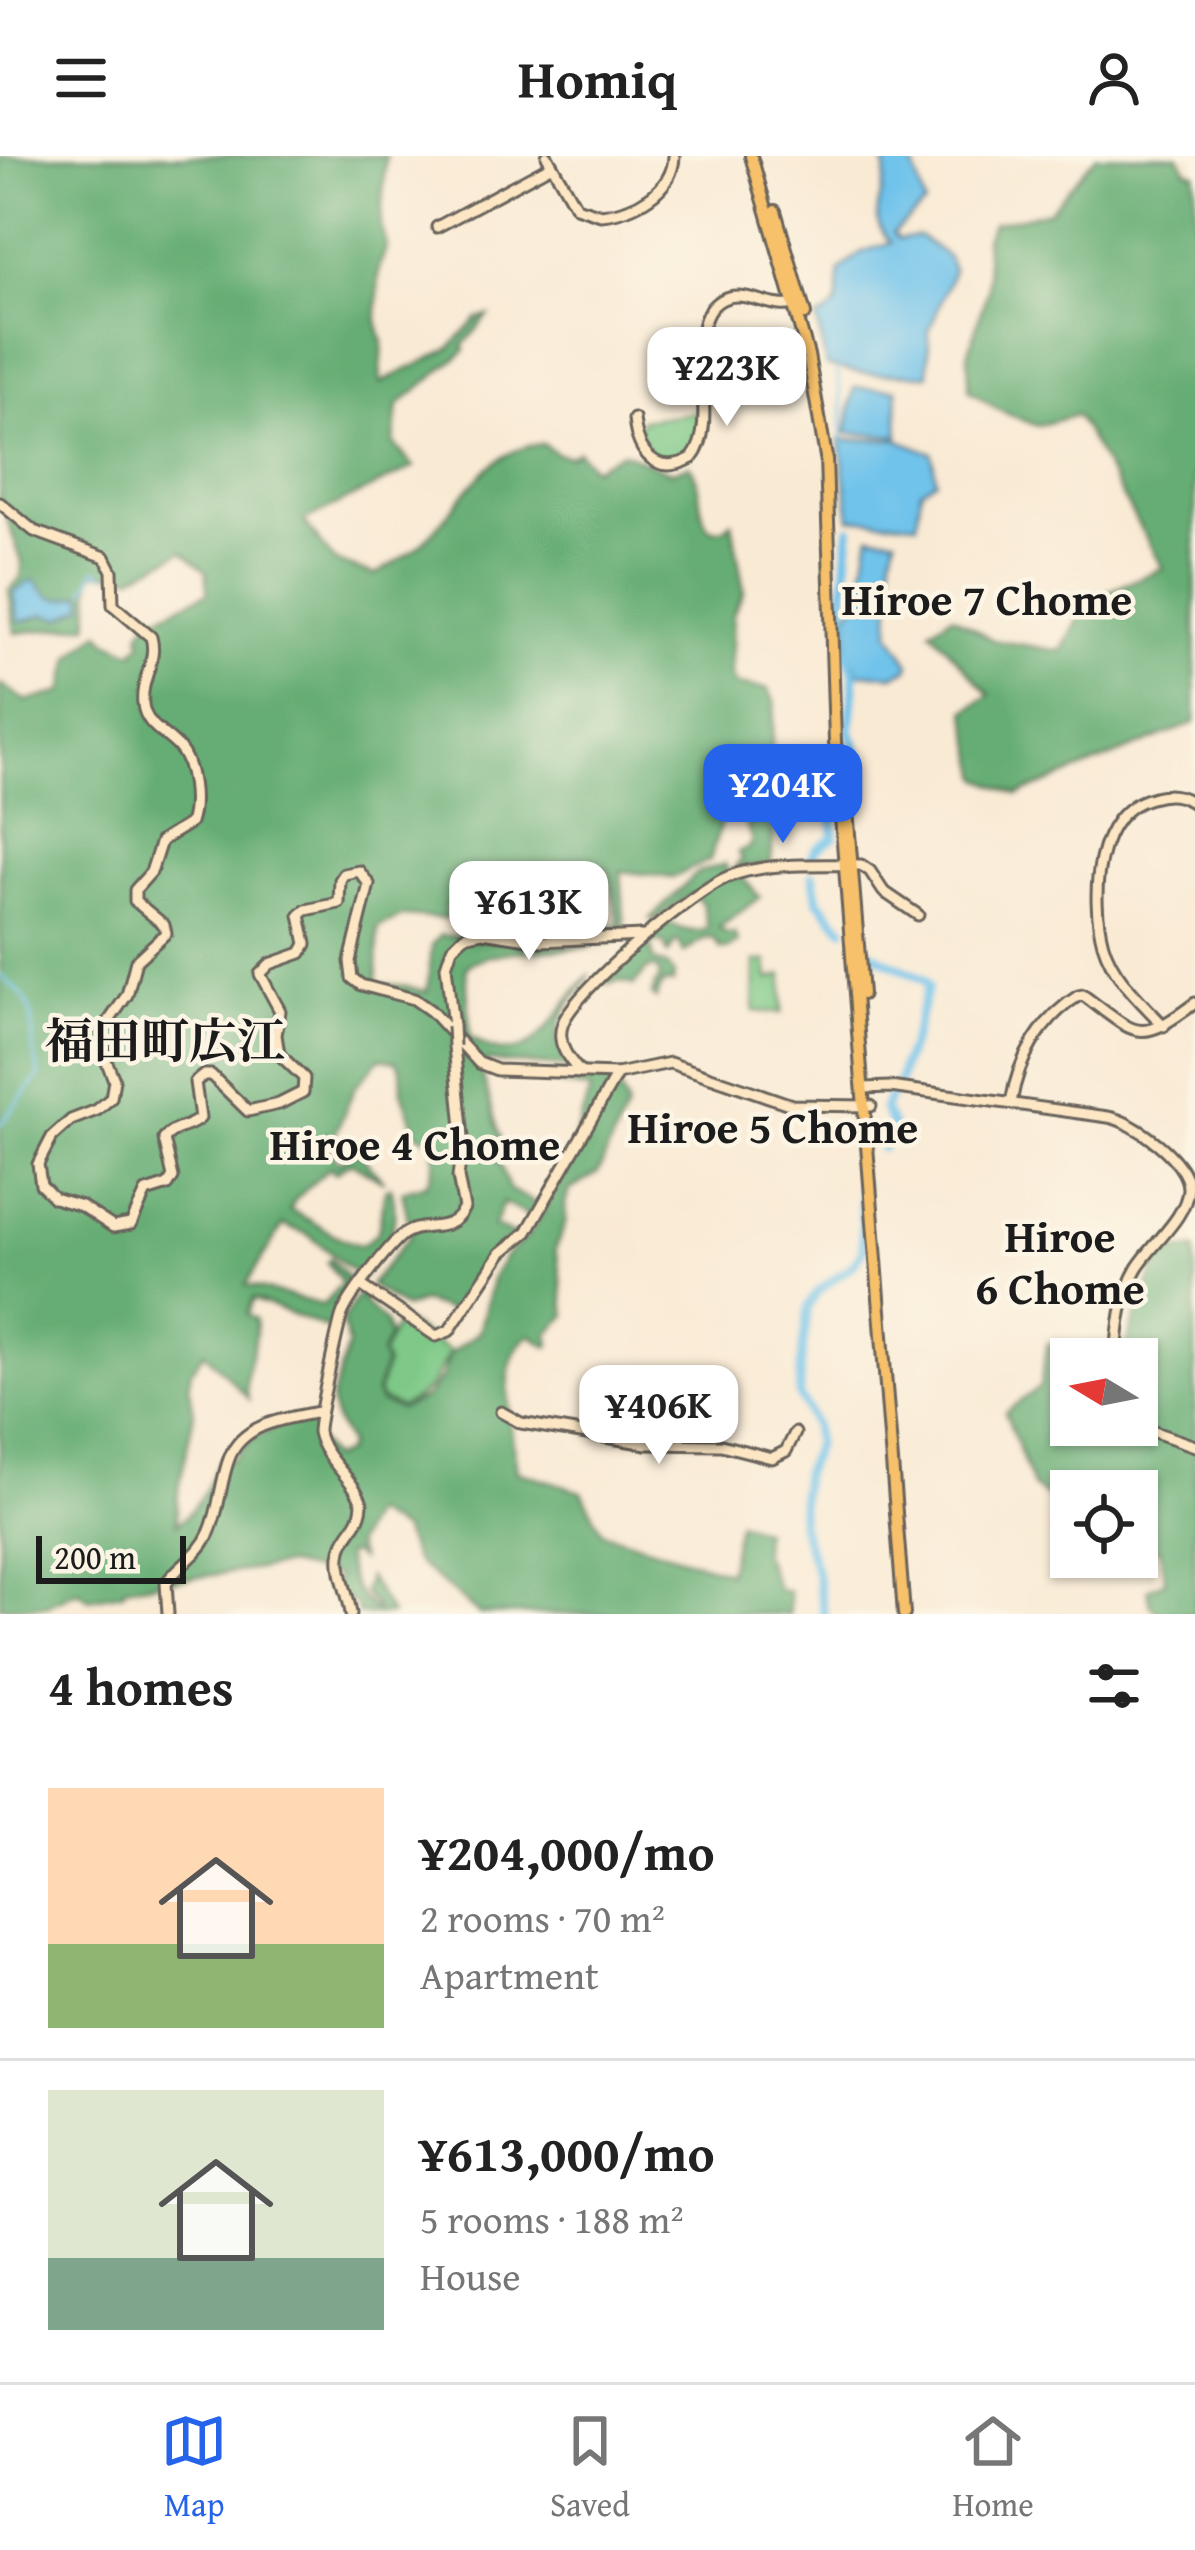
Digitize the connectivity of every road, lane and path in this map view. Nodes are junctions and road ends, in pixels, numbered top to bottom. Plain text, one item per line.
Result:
1 (674, 156) edge
2 (755, 156) edge
3 (549, 161) edge
4 (437, 227) dead end
5 (798, 303) junction
6 (634, 419) dead end
7 (0, 503) edge
8 (1195, 804) edge
9 (848, 865) junction
10 (917, 915) dead end
11 (646, 934) junction
12 (1195, 1003) edge
13 (1164, 1026) junction
14 (581, 1073) junction
15 (617, 1074) junction
16 (866, 1088) junction
17 (1011, 1103) junction
18 (867, 1106) junction
19 (362, 1286) junction
20 (1119, 1338) edge
21 (319, 1412) junction
22 (501, 1412) dead end
23 (795, 1433) dead end
24 (1158, 1433) edge
25 (1195, 1446) edge
26 (168, 1614) edge
27 (352, 1614) edge
28 (908, 1614) edge

1 - 3 street
2 - 5 main road
3 - 4 street
5 - 6 street
5 - 9 main road
7 - 14 street
8 - 13 street
9 - 10 street
9 - 11 street
9 - 16 main road
11 - 14 street
11 - 19 street, bridge
12 - 13 street
13 - 17 street
14 - 15 street
15 - 18 street
15 - 19 street
16 - 17 street
16 - 18 main road
17 - 20 street
18 - 28 main road
19 - 21 street
21 - 26 street
21 - 27 street
22 - 23 street
24 - 25 street

